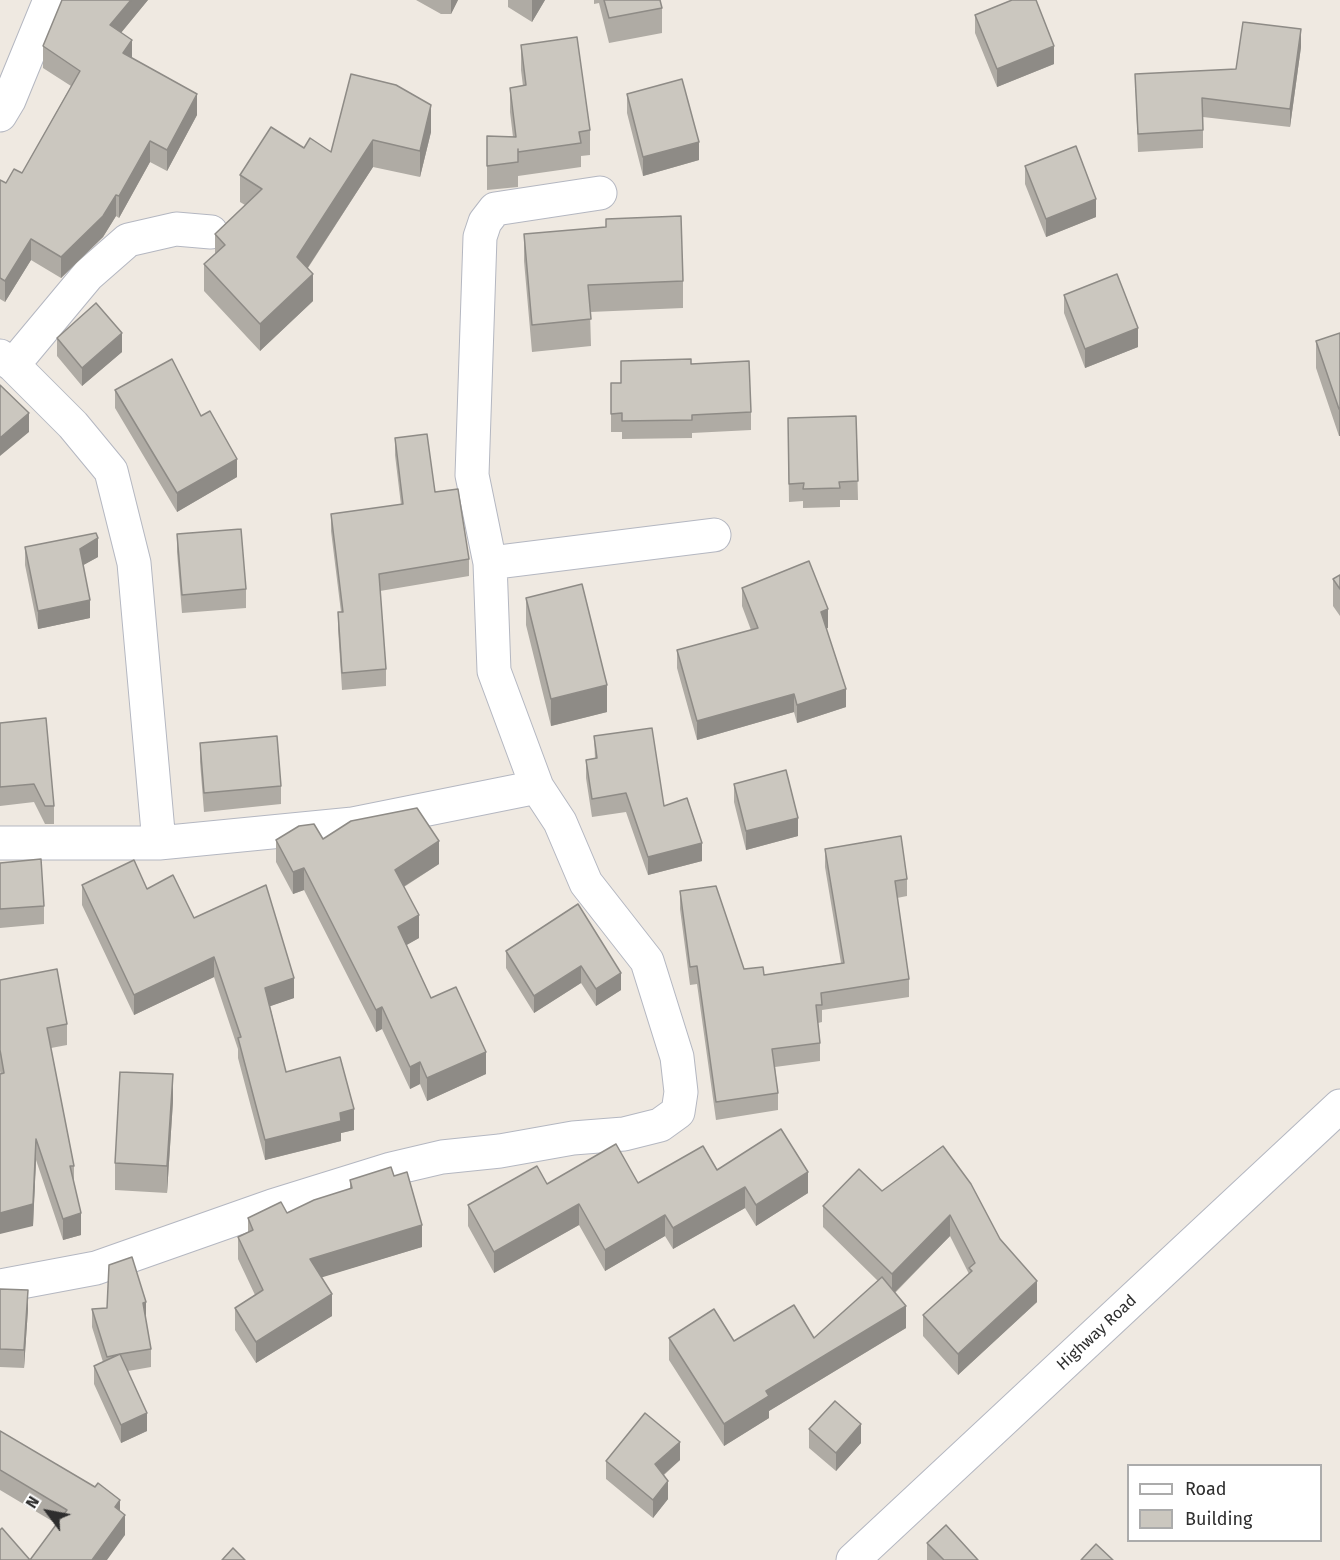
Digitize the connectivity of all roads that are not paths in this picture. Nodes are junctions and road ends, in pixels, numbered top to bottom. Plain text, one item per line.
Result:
1 (50, 0) edge
2 (0, 115) edge
3 (600, 193) dead end
4 (212, 232) dead end
5 (6, 361) edge
6 (714, 535) dead end
7 (490, 562) junction
8 (537, 787) junction
9 (0, 843) edge
10 (159, 843) junction
11 (1340, 1106) edge
12 (0, 1286) edge
13 (853, 1560) edge

1 - 2 street
3 - 7 street
4 - 5 street
5 - 10 street
6 - 7 street
7 - 8 street
8 - 10 street
8 - 12 street
9 - 10 street
11 - 13 street, Highway Road

